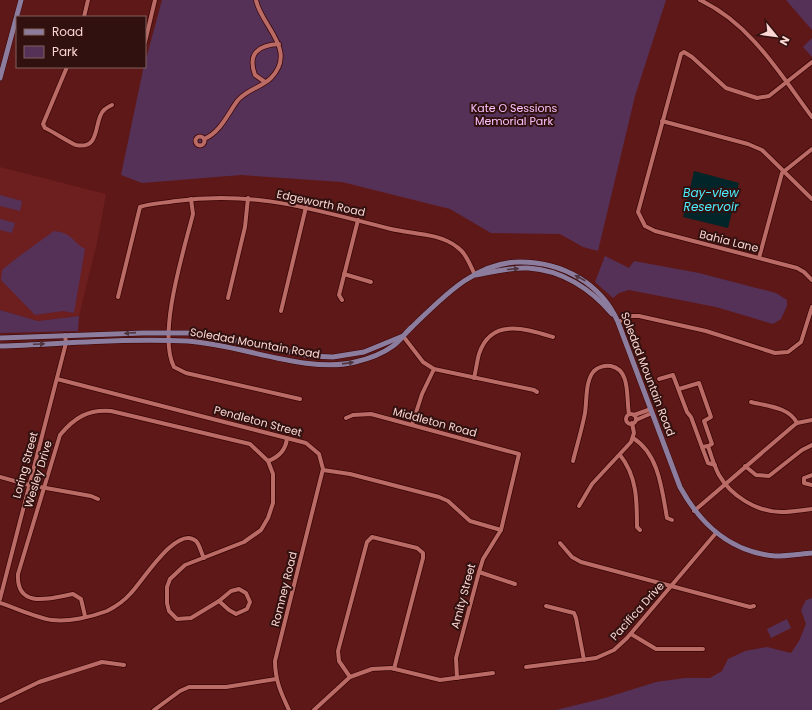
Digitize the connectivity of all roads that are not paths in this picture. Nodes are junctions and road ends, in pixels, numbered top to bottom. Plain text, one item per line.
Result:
1 (20, 0) edge
2 (88, 0) edge
3 (155, 0) edge
4 (256, 0) edge
5 (700, 0) edge
6 (84, 16) edge
7 (146, 38) edge
8 (279, 44) junction
9 (812, 62) edge
10 (67, 68) edge
11 (0, 78) edge
12 (786, 81) junction
13 (265, 82) junction
14 (112, 105) dead end
15 (812, 118) edge
16 (662, 121) junction
17 (204, 139) dead end
18 (812, 149) edge
19 (784, 171) junction
20 (248, 198) junction
21 (191, 199) junction
22 (812, 199) edge
23 (306, 207) junction
24 (358, 220) junction
25 (759, 258) junction
26 (344, 274) junction
27 (475, 275) junction
28 (812, 280) edge
29 (372, 282) dead end
30 (118, 297) dead end
31 (228, 298) dead end
32 (342, 300) dead end
33 (812, 307) edge
34 (280, 311) dead end
35 (618, 322) junction
36 (169, 333) junction
37 (65, 335) junction
38 (403, 336) junction
39 (0, 338) edge
40 (553, 338) dead end
41 (170, 341) junction
42 (66, 343) junction
43 (0, 346) edge
44 (434, 369) junction
45 (474, 378) junction
46 (57, 379) junction
47 (659, 379) dead end
48 (679, 389) junction
49 (537, 392) dead end
50 (300, 399) dead end
51 (751, 402) dead end
52 (651, 411) junction
53 (629, 414) junction
54 (634, 415) junction
55 (346, 418) dead end
56 (636, 420) junction
57 (812, 420) edge
58 (798, 423) junction
59 (632, 424) junction
60 (412, 425) junction
61 (287, 438) junction
62 (633, 438) junction
63 (812, 445) edge
64 (708, 446) junction
65 (702, 447) junction
66 (519, 454) joint
67 (620, 455) junction
68 (268, 461) junction
69 (573, 461) dead end
70 (715, 465) junction
71 (745, 466) junction
72 (323, 470) junction
73 (812, 475) edge
74 (0, 477) edge
75 (725, 483) junction
76 (29, 485) junction
77 (812, 485) edge
78 (43, 488) junction
79 (98, 499) dead end
80 (579, 506) dead end
81 (812, 509) edge
82 (694, 511) junction
83 (672, 520) dead end
84 (501, 530) junction
85 (640, 530) dead end
86 (716, 533) junction
87 (560, 543) dead end
88 (812, 553) edge
89 (204, 558) junction
90 (479, 572) junction
91 (0, 574) edge
92 (6, 574) junction
93 (515, 584) dead end
94 (671, 586) junction
95 (0, 599) edge
96 (219, 601) junction
97 (0, 603) edge
98 (546, 606) dead end
99 (754, 606) dead end
100 (85, 616) junction
101 (632, 634) junction
102 (703, 649) dead end
103 (584, 660) junction
104 (124, 665) dead end
105 (526, 667) dead end
106 (394, 669) junction
107 (493, 673) dead end
108 (350, 678) junction
109 (457, 678) junction
110 (276, 679) junction
111 (0, 701) edge
112 (154, 710) edge
113 (289, 710) edge
114 (314, 710) edge

1 - 11 main road
2 - 6 street
3 - 7 street
4 - 8 street
5 - 12 street
8 - 13 street
8 - 13 street
9 - 12 street
10 - 14 street
12 - 15 street
12 - 16 street
13 - 17 street
16 - 19 street
16 - 25 street, Bahia Lane
18 - 19 street
19 - 22 street
19 - 25 street
20 - 21 street, Edgeworth Road
20 - 23 street, Edgeworth Road
20 - 31 street
21 - 30 street, Edgeworth Road
21 - 36 street
23 - 24 street, Edgeworth Road
23 - 34 street
24 - 26 street
24 - 27 street, Edgeworth Road
25 - 28 street, Bahia Lane
26 - 29 street
26 - 32 street
27 -> 35 main road
35 -> 27 main road, Soledad Mountain Road
27 - 38 main road, Soledad Mountain Road
33 - 35 street
35 - 52 main road, Soledad Mountain Road
36 -> 37 main road, Soledad Mountain Road
36 - 38 main road, Soledad Mountain Road
36 - 41 street
37 - 39 main road, Soledad Mountain Road
37 - 42 street, Loring Street
41 -> 38 main road, Soledad Mountain Road
38 - 44 street
40 - 45 street
41 - 42 main road, Soledad Mountain Road
41 - 50 street
43 -> 42 main road, Soledad Mountain Road
42 - 46 street, Loring Street
44 - 45 street
44 - 60 street
45 - 49 street
46 - 61 street, Pendleton Street
46 - 76 street, Loring Street
47 - 48 street
48 - 64 street
48 - 65 street
51 - 58 street
52 - 54 street
52 - 56 street
52 - 82 main road, Soledad Mountain Road
53 - 54 street
53 - 59 street
53 - 69 street
54 - 56 street
55 - 60 street, Middleton Road
56 - 59 street
57 - 58 street
58 - 71 street
59 - 62 street
60 - 66 street, Middleton Road
61 - 68 street
61 - 72 street, Pendleton Street
62 - 67 street
62 - 83 street
63 - 71 street
64 - 65 street
64 - 70 street
65 - 70 street
66 - 84 street, Amity Street
67 - 80 street
67 - 85 street
68 - 78 street, Wesley Drive
68 - 89 street
70 - 75 street
71 - 75 street
72 - 84 street
72 - 110 street, Romney Road
73 - 77 street
74 - 76 street
75 - 81 street
75 - 82 street
76 - 78 street
76 - 92 street, Loring Street
78 - 79 street
78 - 100 street, Wesley Drive
82 - 86 main road, Soledad Mountain Road
84 - 90 street, Amity Street
86 - 88 main road, Soledad Mountain Road
86 - 94 street, Pacifica Drive
87 - 94 street
89 - 96 street
89 - 100 street
90 - 93 street
90 - 109 street, Amity Street
91 - 92 street
92 - 95 street, Loring Street
94 - 99 street
94 - 101 street, Pacifica Drive
96 - 96 street
97 - 100 street
98 - 103 street
101 - 102 street
101 - 103 street, Pacifica Drive
103 - 105 street, Pacifica Drive
104 - 111 street
106 - 108 street
106 - 108 street
106 - 109 street
107 - 109 street
108 - 114 street
110 - 112 street
110 - 113 street, Romney Road

